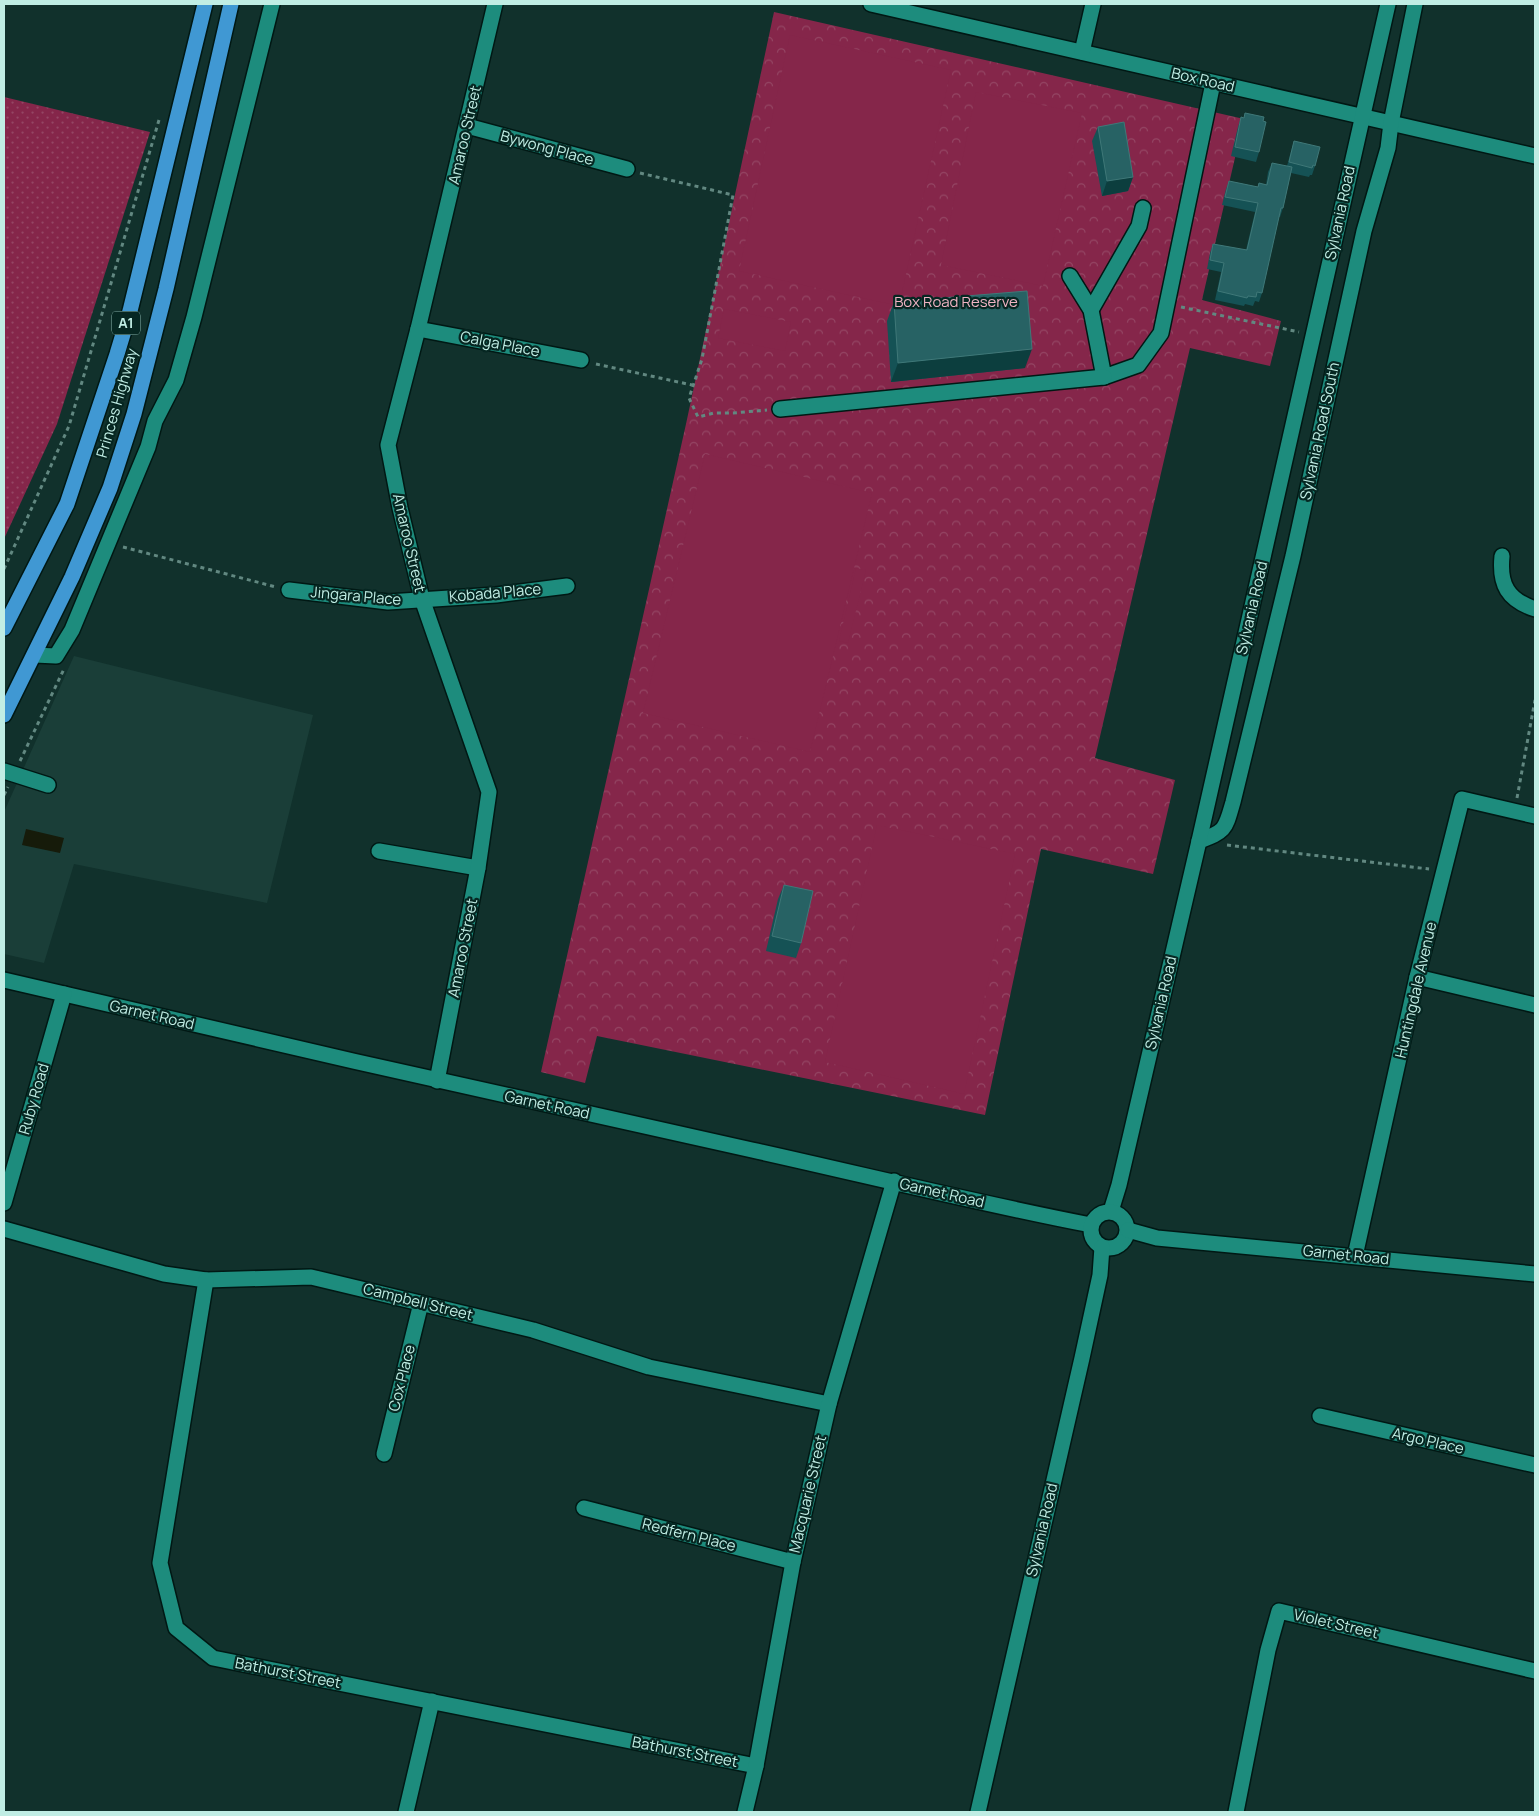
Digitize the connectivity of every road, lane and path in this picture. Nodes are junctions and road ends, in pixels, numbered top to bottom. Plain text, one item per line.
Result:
1 (205, 4) edge
2 (231, 4) edge
3 (272, 4) edge
4 (495, 4) edge
5 (871, 4) edge
6 (1093, 4) edge
7 (1388, 4) edge
8 (1415, 4) edge
9 (1082, 52) junction
10 (1213, 83) junction
11 (161, 112) dead end
12 (1362, 116) junction
13 (1391, 123) junction
14 (467, 126) junction
15 (1535, 156) edge
16 (627, 170) joint
17 (1143, 208) dead end
18 (1070, 276) dead end
19 (1168, 304) junction
20 (1091, 310) junction
21 (418, 328) junction
22 (1314, 336) junction
23 (581, 360) joint
24 (1104, 377) junction
25 (692, 385) junction
26 (780, 409) joint
27 (134, 414) junction
28 (156, 421) junction
29 (109, 543) junction
30 (1502, 556) dead end
31 (4, 569) edge
32 (567, 586) dead end
33 (289, 590) joint
34 (422, 600) junction
35 (1535, 609) edge
36 (4, 628) edge
37 (35, 654) junction
38 (65, 667) dead end
39 (1535, 700) edge
40 (4, 715) edge
41 (9, 773) edge
42 (48, 785) dead end
43 (4, 795) edge
44 (1514, 812) junction
45 (1535, 816) edge
46 (1199, 841) junction
47 (380, 851) dead end
48 (478, 868) junction
49 (1445, 871) junction
50 (1417, 978) junction
51 (4, 980) edge
52 (64, 994) junction
53 (1535, 1005) edge
54 (437, 1081) junction
55 (894, 1181) junction
56 (4, 1203) edge
57 (1111, 1211) junction
58 (1091, 1225) junction
59 (4, 1229) edge
60 (1128, 1230) junction
61 (1102, 1247) junction
62 (1355, 1256) junction
63 (1535, 1274) edge
64 (206, 1280) junction
65 (421, 1303) junction
66 (829, 1404) junction
67 (1320, 1416) dead end
68 (384, 1454) dead end
69 (1535, 1466) edge
70 (584, 1508) dead end
71 (793, 1562) junction
72 (1535, 1671) edge
73 (432, 1701) junction
74 (756, 1766) junction
75 (406, 1812) edge
76 (745, 1812) edge
77 (978, 1812) edge
78 (1236, 1812) edge

1 - 36 highway, Princes Highway / A1
2 - 27 highway, Princes Highway / A1
3 - 28 street
4 - 14 street, Amaroo Street
5 - 9 street, Box Road
6 - 9 street
7 - 12 street, Sylvania Road
8 - 13 street, Sylvania Road South
9 - 10 street, Box Road
10 - 12 street, Box Road
10 - 19 street
11 - 31 path
12 - 13 street, Box Road
12 - 22 street, Sylvania Road
13 - 15 street, Box Road
13 - 46 street, Sylvania Road South
14 - 16 street, Bywong Place
14 - 21 street, Amaroo Street
16 - 25 path
17 - 20 street
18 - 20 street
19 - 22 path
19 - 24 street
20 - 24 street
21 - 23 street, Calga Place
21 - 34 street, Amaroo Street
22 - 46 street, Sylvania Road
23 - 25 path
24 - 26 street
25 - 26 path
27 - 28 street
27 - 37 highway, Princes Highway / A1
28 - 29 street
29 - 33 path
29 - 37 street
30 - 35 street
32 - 34 street, Kobada Place
33 - 34 street, Jingara Place
34 - 48 street, Amaroo Street
37 - 40 highway, Princes Highway / A1
38 - 41 path
39 - 44 path
41 - 42 street
41 - 43 path
44 - 45 street, Huntingdale Avenue
44 - 49 street, Huntingdale Avenue
46 - 49 path
46 - 57 street, Sylvania Road
47 - 48 street
48 - 54 street, Amaroo Street
49 - 50 street, Huntingdale Avenue
50 - 53 street
50 - 62 street, Huntingdale Avenue
51 - 52 street, Garnet Road
52 - 54 street, Garnet Road
52 - 56 street, Ruby Road
54 - 55 street, Garnet Road
55 - 58 street, Garnet Road
55 - 66 street, Macquarie Street
57 - 58 street
57 - 60 street
58 - 61 street
59 - 64 street, Campbell Street
60 - 61 street
60 - 62 street, Garnet Road
61 - 77 street, Sylvania Road
62 - 63 street, Garnet Road
64 - 65 street, Campbell Street
64 - 73 street, Bathurst Street
65 - 66 street, Campbell Street
65 - 68 street, Cox Place
66 - 71 street, Macquarie Street
67 - 69 street, Argo Place
70 - 71 street, Redfern Place
71 - 74 street, Macquarie Street
72 - 78 street, Violet Street
73 - 74 street, Bathurst Street
73 - 75 street
74 - 76 street, Macquarie Street

